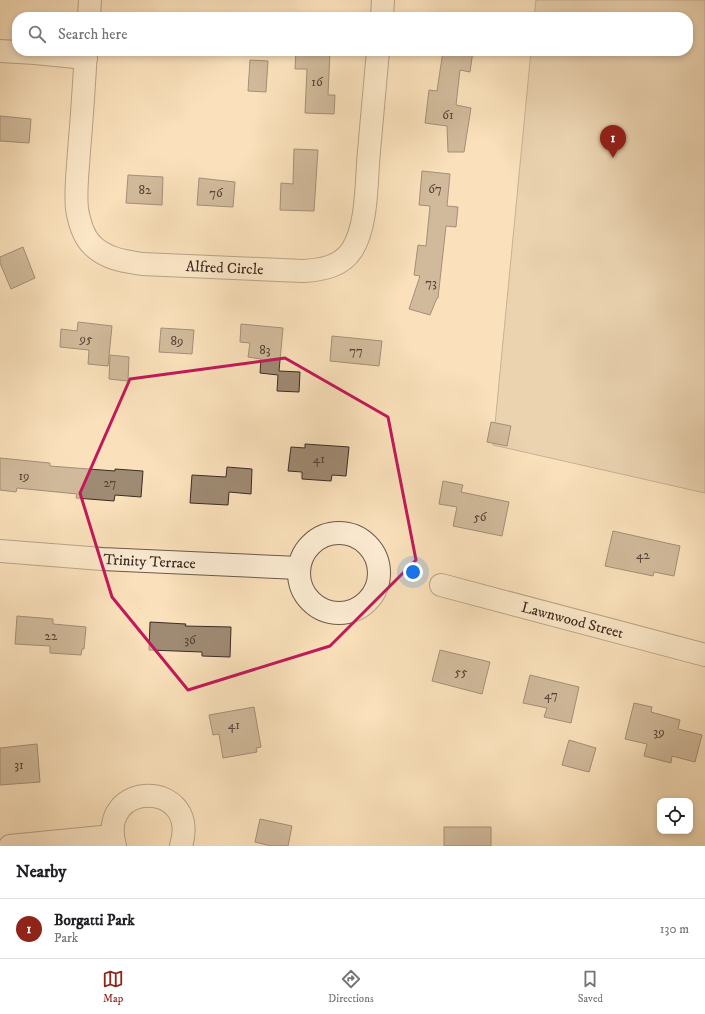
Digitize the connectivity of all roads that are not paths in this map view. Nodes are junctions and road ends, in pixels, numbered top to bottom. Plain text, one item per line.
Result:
1 (90, 0) edge
2 (383, 0) edge
3 (89, 12) edge
4 (382, 12) edge
5 (0, 51) edge
6 (12, 51) edge
7 (86, 56) edge
8 (378, 56) edge
9 (0, 550) edge
10 (299, 568) dead end
11 (441, 585) dead end
12 (705, 655) edge
13 (114, 841) edge
14 (10, 846) edge
15 (181, 846) edge

1 - 3 street
2 - 4 street
5 - 6 street
7 - 8 street, Alfred Circle
9 - 10 street, Trinity Terrace
11 - 12 street, Lawnwood Street
13 - 14 street
13 - 15 street

